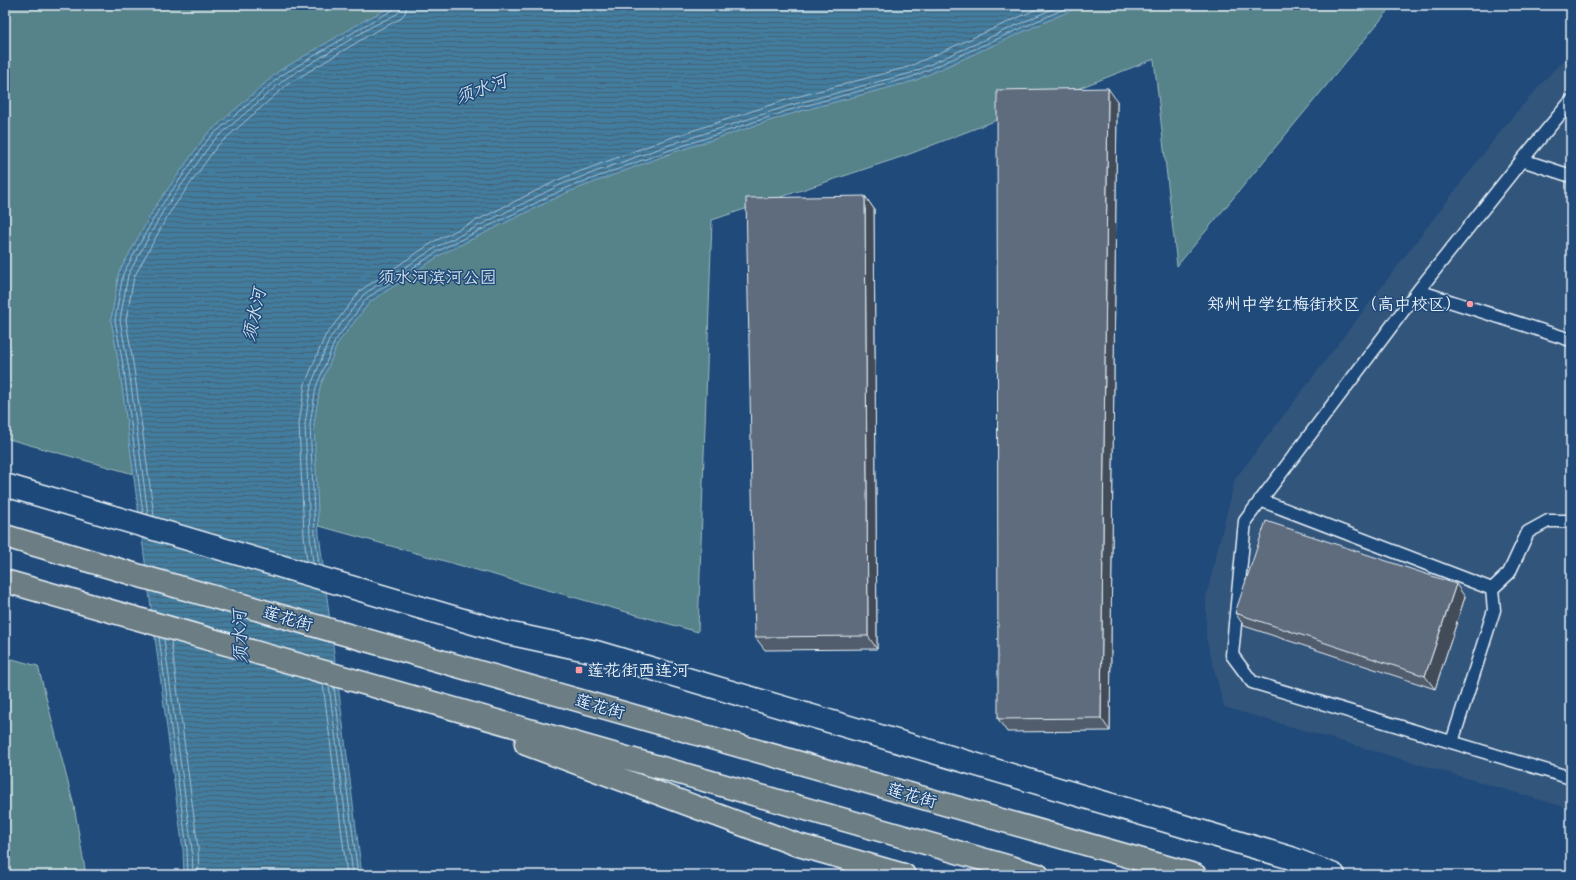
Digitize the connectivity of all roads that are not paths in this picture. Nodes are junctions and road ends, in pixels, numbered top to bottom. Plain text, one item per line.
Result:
1 (1571, 101) edge
2 (1522, 160) junction
3 (1571, 176) edge
4 (1418, 290) junction
5 (1571, 340) edge
6 (5, 486) edge
7 (1260, 500) junction
8 (1571, 522) edge
9 (5, 536) edge
10 (5, 581) edge
11 (1492, 589) junction
12 (379, 688) junction
13 (1452, 742) junction
14 (1571, 778) edge
15 (878, 872) edge
16 (904, 875) edge
17 (1038, 875) edge
18 (1195, 875) edge
19 (1334, 875) edge

1 - 2 lane
2 - 3 lane
2 - 4 lane
4 - 5 lane
4 - 7 lane
6 - 19 street
7 - 11 lane
7 - 13 lane
8 - 11 lane
9 - 18 main road, 莲花街
10 - 12 main road
11 - 13 lane
12 - 15 main road
12 - 17 main road
13 - 14 lane
15 - 16 main road

